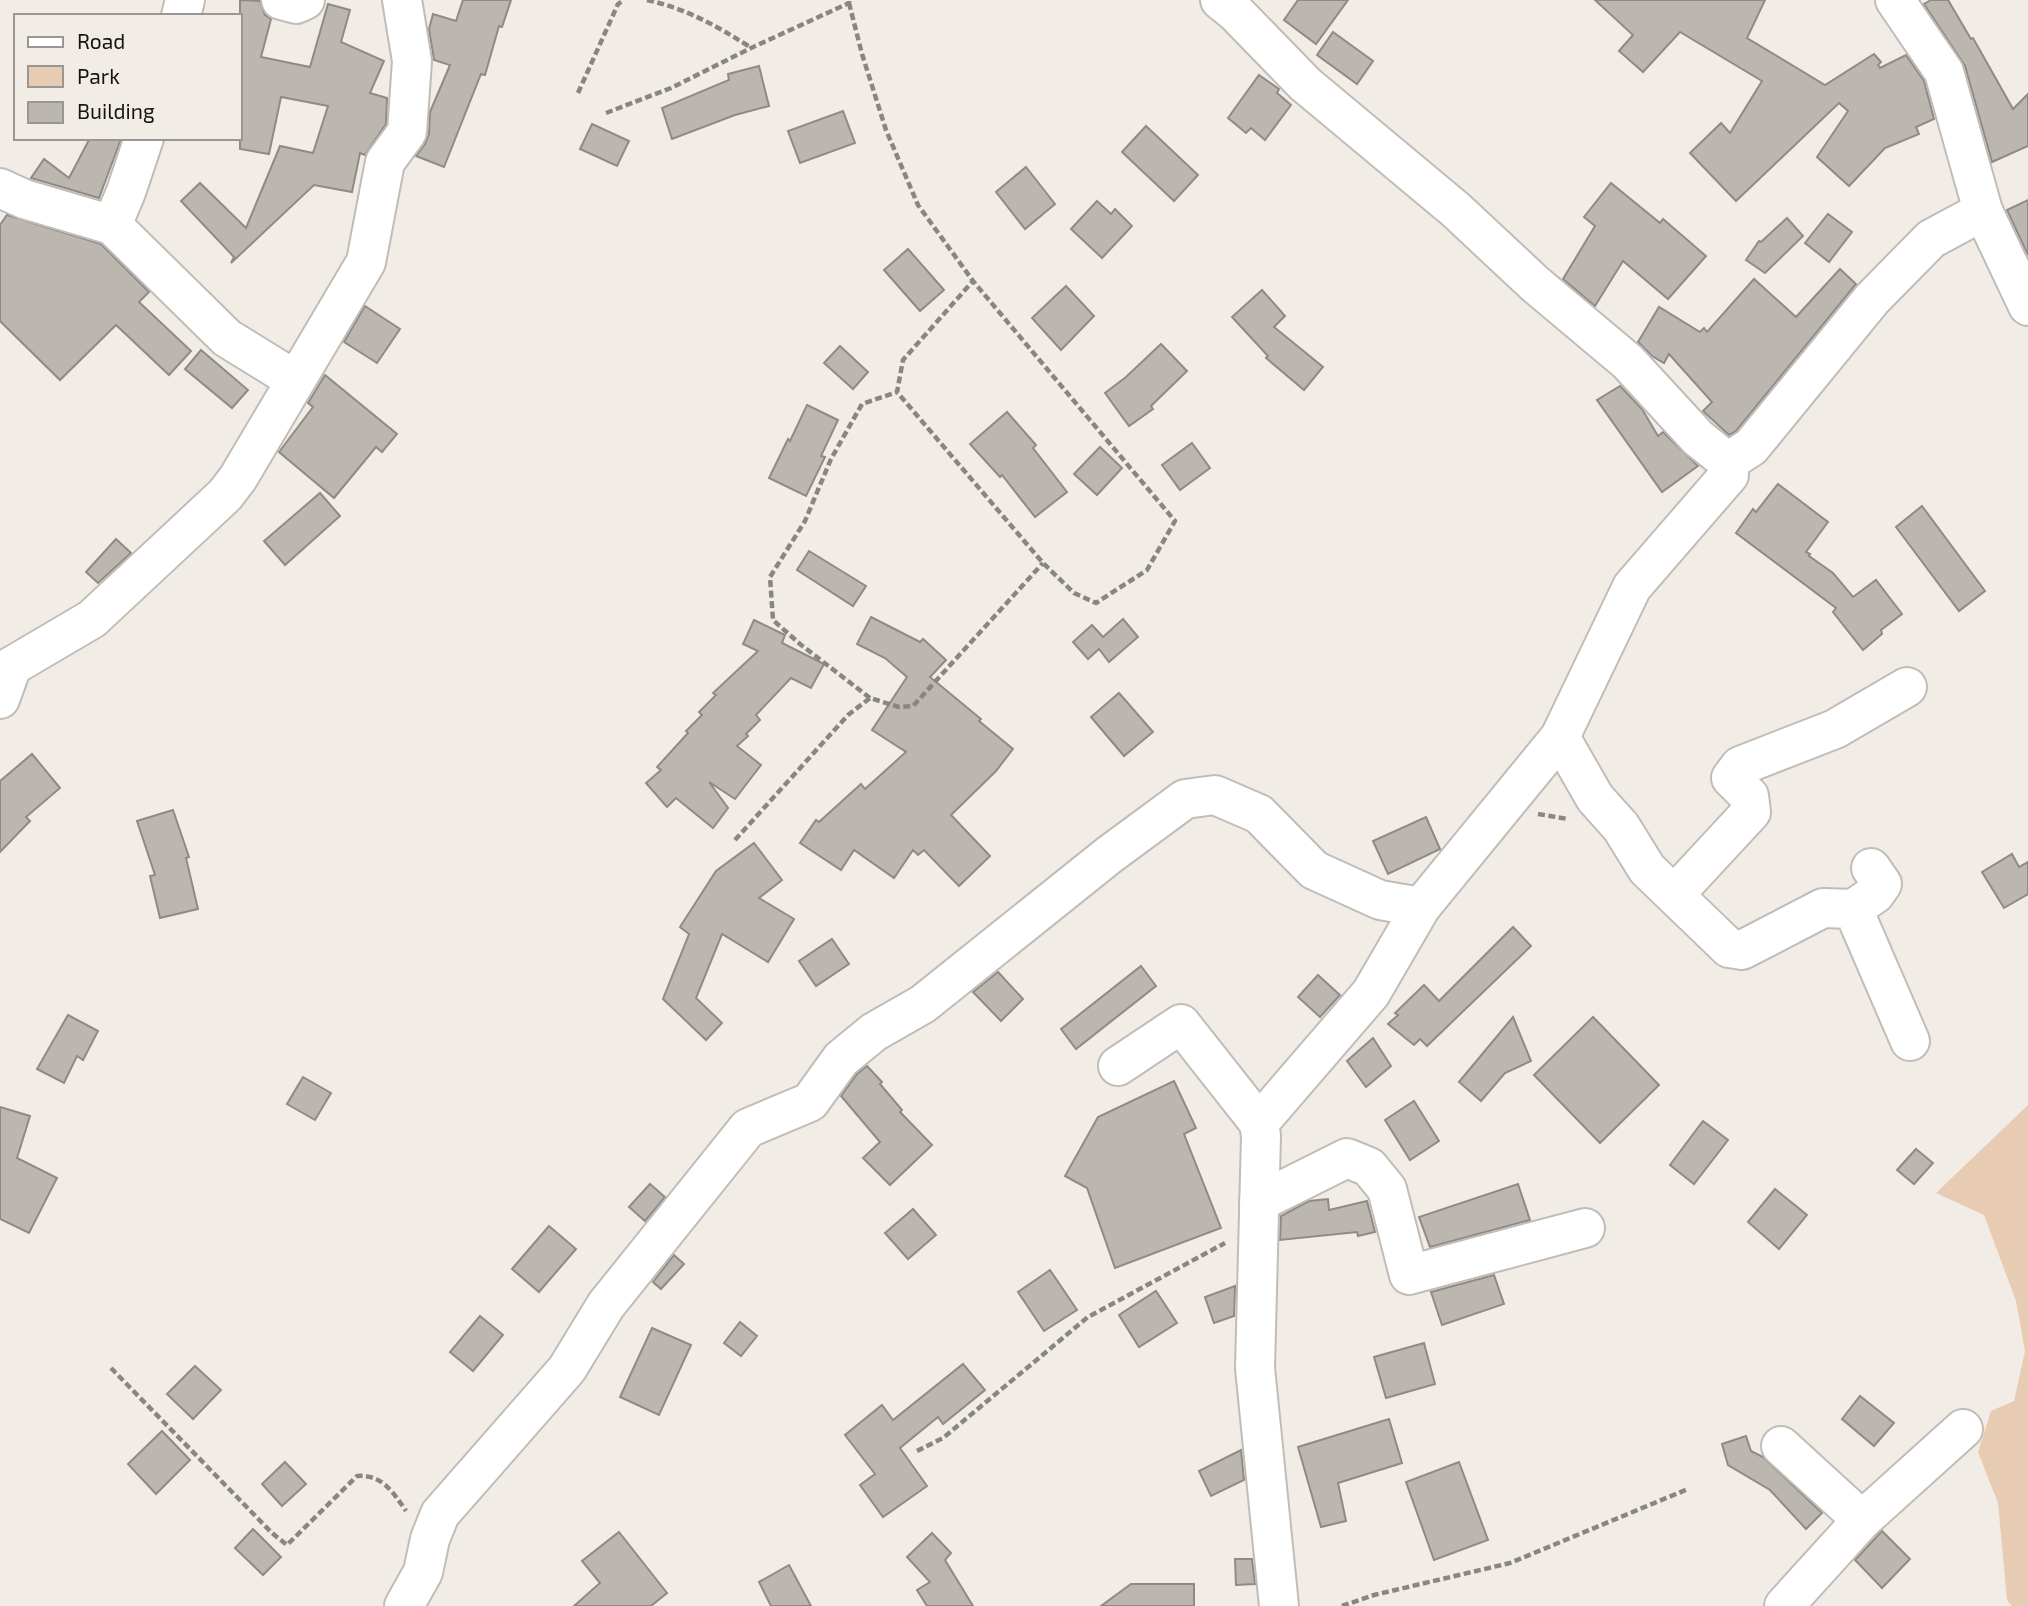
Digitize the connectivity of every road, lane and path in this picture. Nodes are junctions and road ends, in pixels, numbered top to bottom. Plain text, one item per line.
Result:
1 (281, 0) edge
2 (305, 0) edge
3 (402, 0) edge
4 (624, 0) edge
5 (646, 0) edge
6 (1220, 0) edge
7 (1895, 0) edge
8 (849, 1) edge
9 (751, 48) junction
10 (578, 93) dead end
11 (606, 113) dead end
12 (143, 140) edge
13 (0, 188) edge
14 (1983, 211) junction
15 (111, 225) junction
16 (973, 281) junction
17 (2028, 306) edge
18 (295, 380) junction
19 (897, 392) junction
20 (1728, 462) junction
21 (1043, 562) junction
22 (1907, 687) dead end
23 (870, 698) junction
24 (0, 699) edge
25 (1560, 737) junction
26 (1505, 803) junction
27 (1571, 819) dead end
28 (736, 841) dead end
29 (1871, 868) dead end
30 (1675, 894) junction
31 (1421, 907) junction
32 (1853, 909) junction
33 (1910, 1041) dead end
34 (1118, 1066) dead end
35 (1259, 1123) junction
36 (1259, 1216) junction
37 (1585, 1228) dead end
38 (111, 1368) dead end
39 (1963, 1429) dead end
40 (1781, 1446) dead end
41 (917, 1451) dead end
42 (1688, 1489) dead end
43 (411, 1517) dead end
44 (1863, 1520) junction
45 (404, 1606) edge
46 (1279, 1606) edge
47 (1342, 1606) edge
48 (1784, 1606) edge

1 - 2 street
3 - 18 street
4 - 10 path
5 - 9 path
6 - 20 street
7 - 14 street
8 - 9 path
8 - 16 path
9 - 11 path
12 - 15 street
13 - 15 street
14 - 17 street
14 - 20 street
15 - 18 street
16 - 19 path
16 - 21 path
18 - 24 street
19 - 21 path
19 - 23 path
20 - 25 street
21 - 23 path
22 - 30 street
23 - 28 path
25 - 26 street
25 - 30 street
26 - 27 path
26 - 31 street
29 - 32 street
30 - 32 street
31 - 35 street
31 - 45 street
32 - 33 street
34 - 35 street
35 - 36 street
36 - 37 street
36 - 41 path
36 - 46 street
38 - 43 path
39 - 44 street
40 - 44 street
42 - 47 path
44 - 48 street

